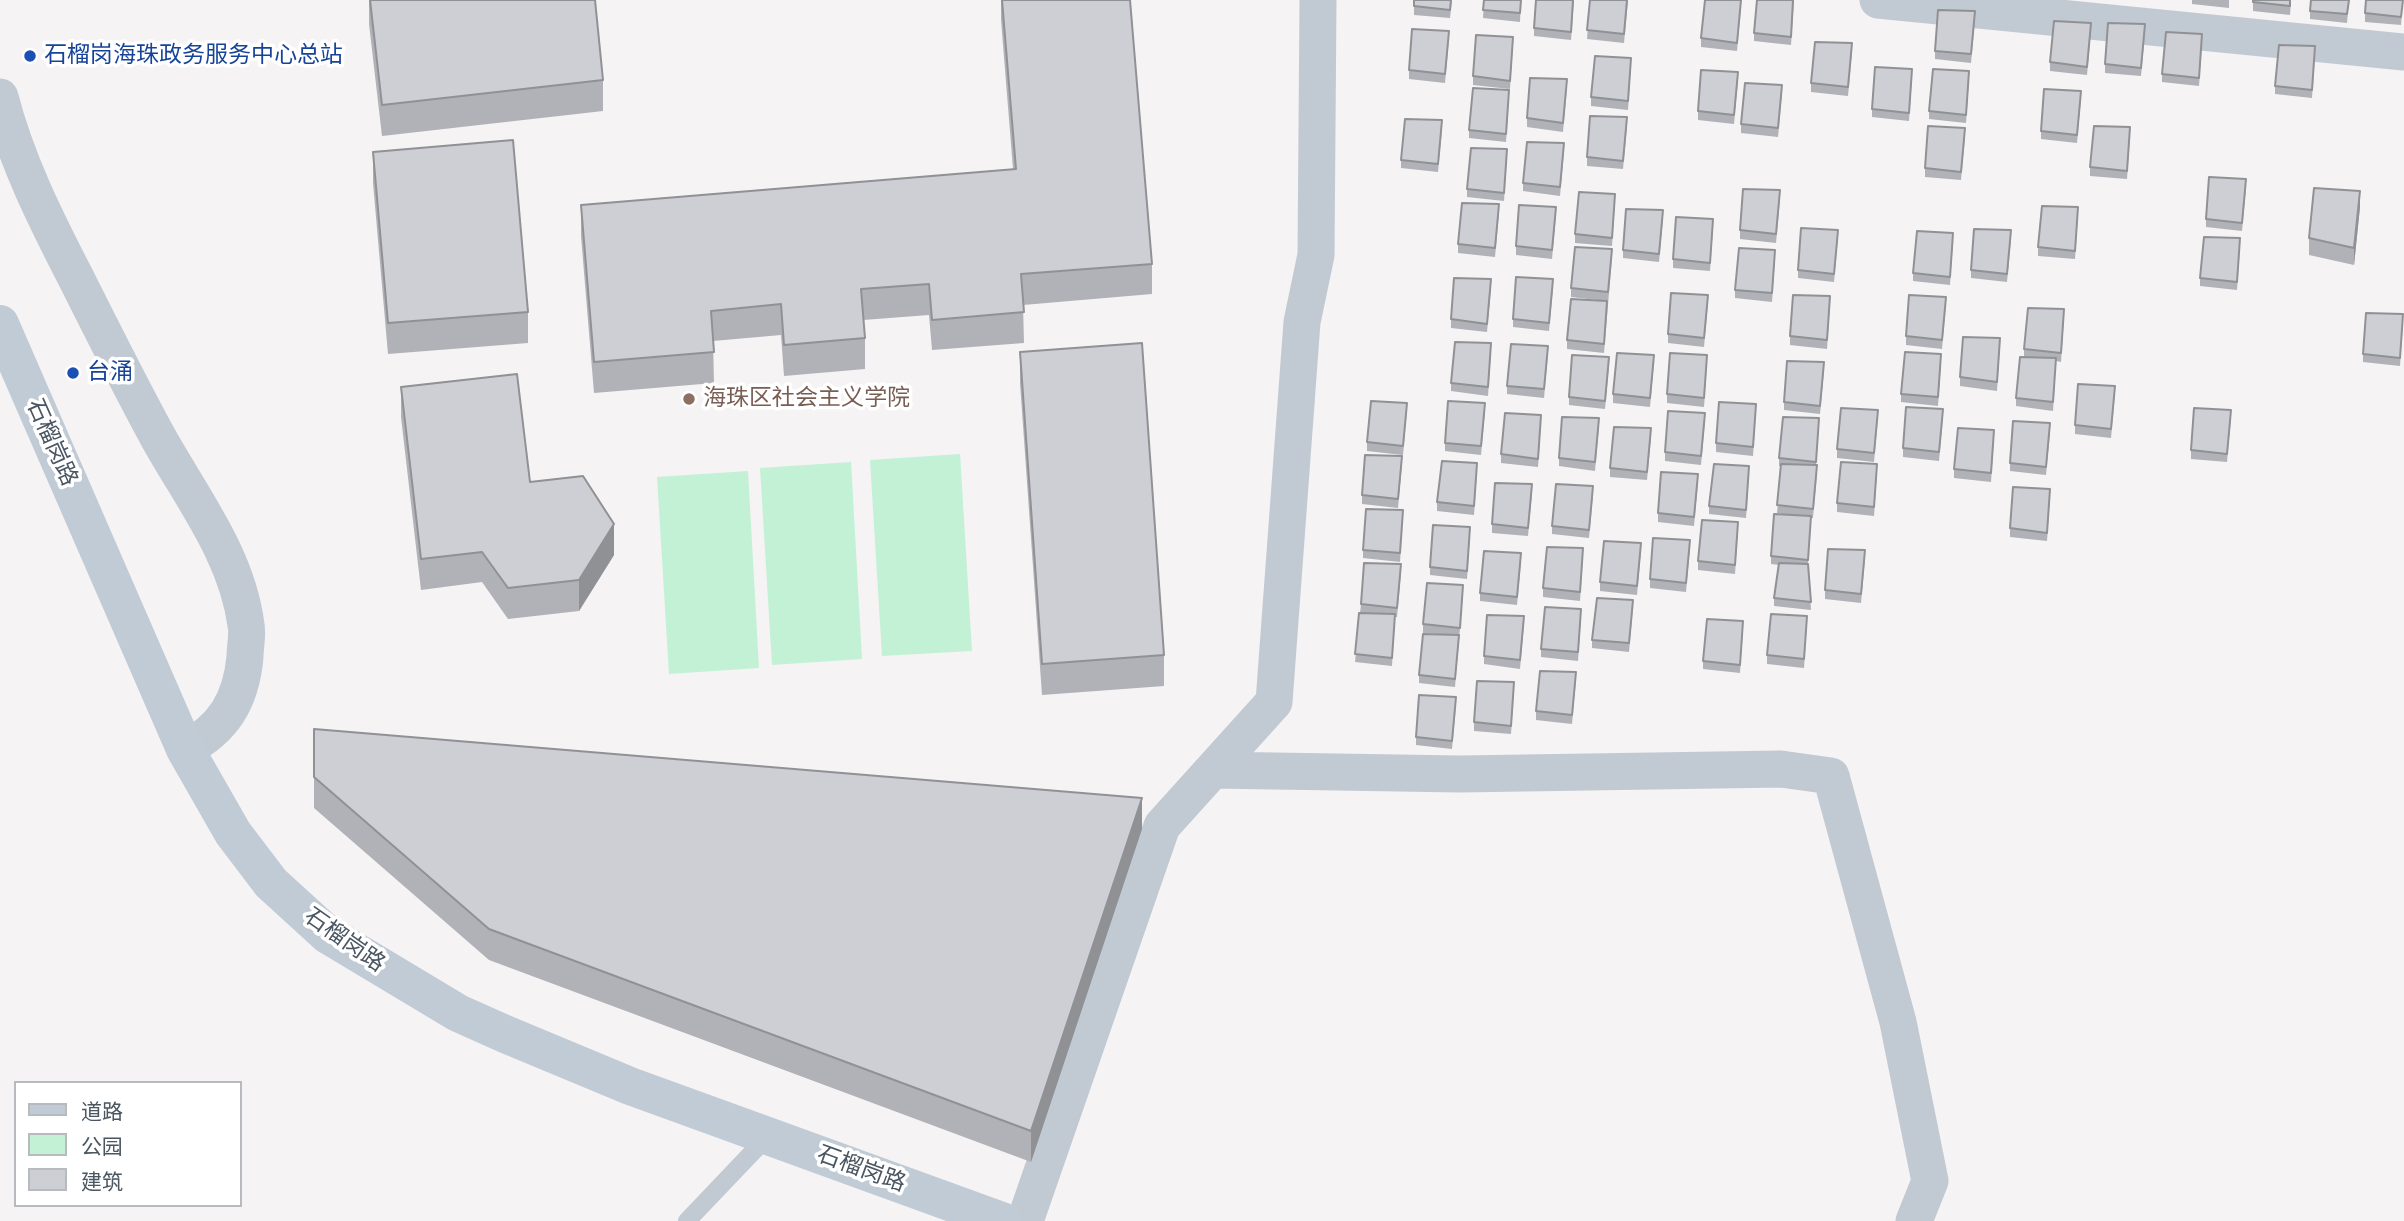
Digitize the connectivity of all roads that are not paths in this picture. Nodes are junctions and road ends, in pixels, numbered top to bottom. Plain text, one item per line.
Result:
1 (1318, 0) edge
2 (1878, 0) edge
3 (2404, 52) edge
4 (0, 97) edge
5 (0, 324) edge
6 (185, 749) junction
7 (1213, 769) junction
8 (768, 1136) junction
9 (687, 1221) edge
10 (1002, 1221) edge
11 (1025, 1221) edge
12 (1914, 1221) edge

1 - 7 street
2 - 3 street
4 - 6 street
5 - 6 main road, 石榴岗路
6 - 8 main road, 石榴岗路
7 - 11 street
7 - 12 street
8 - 9 lane
8 - 10 main road, 石榴岗路

